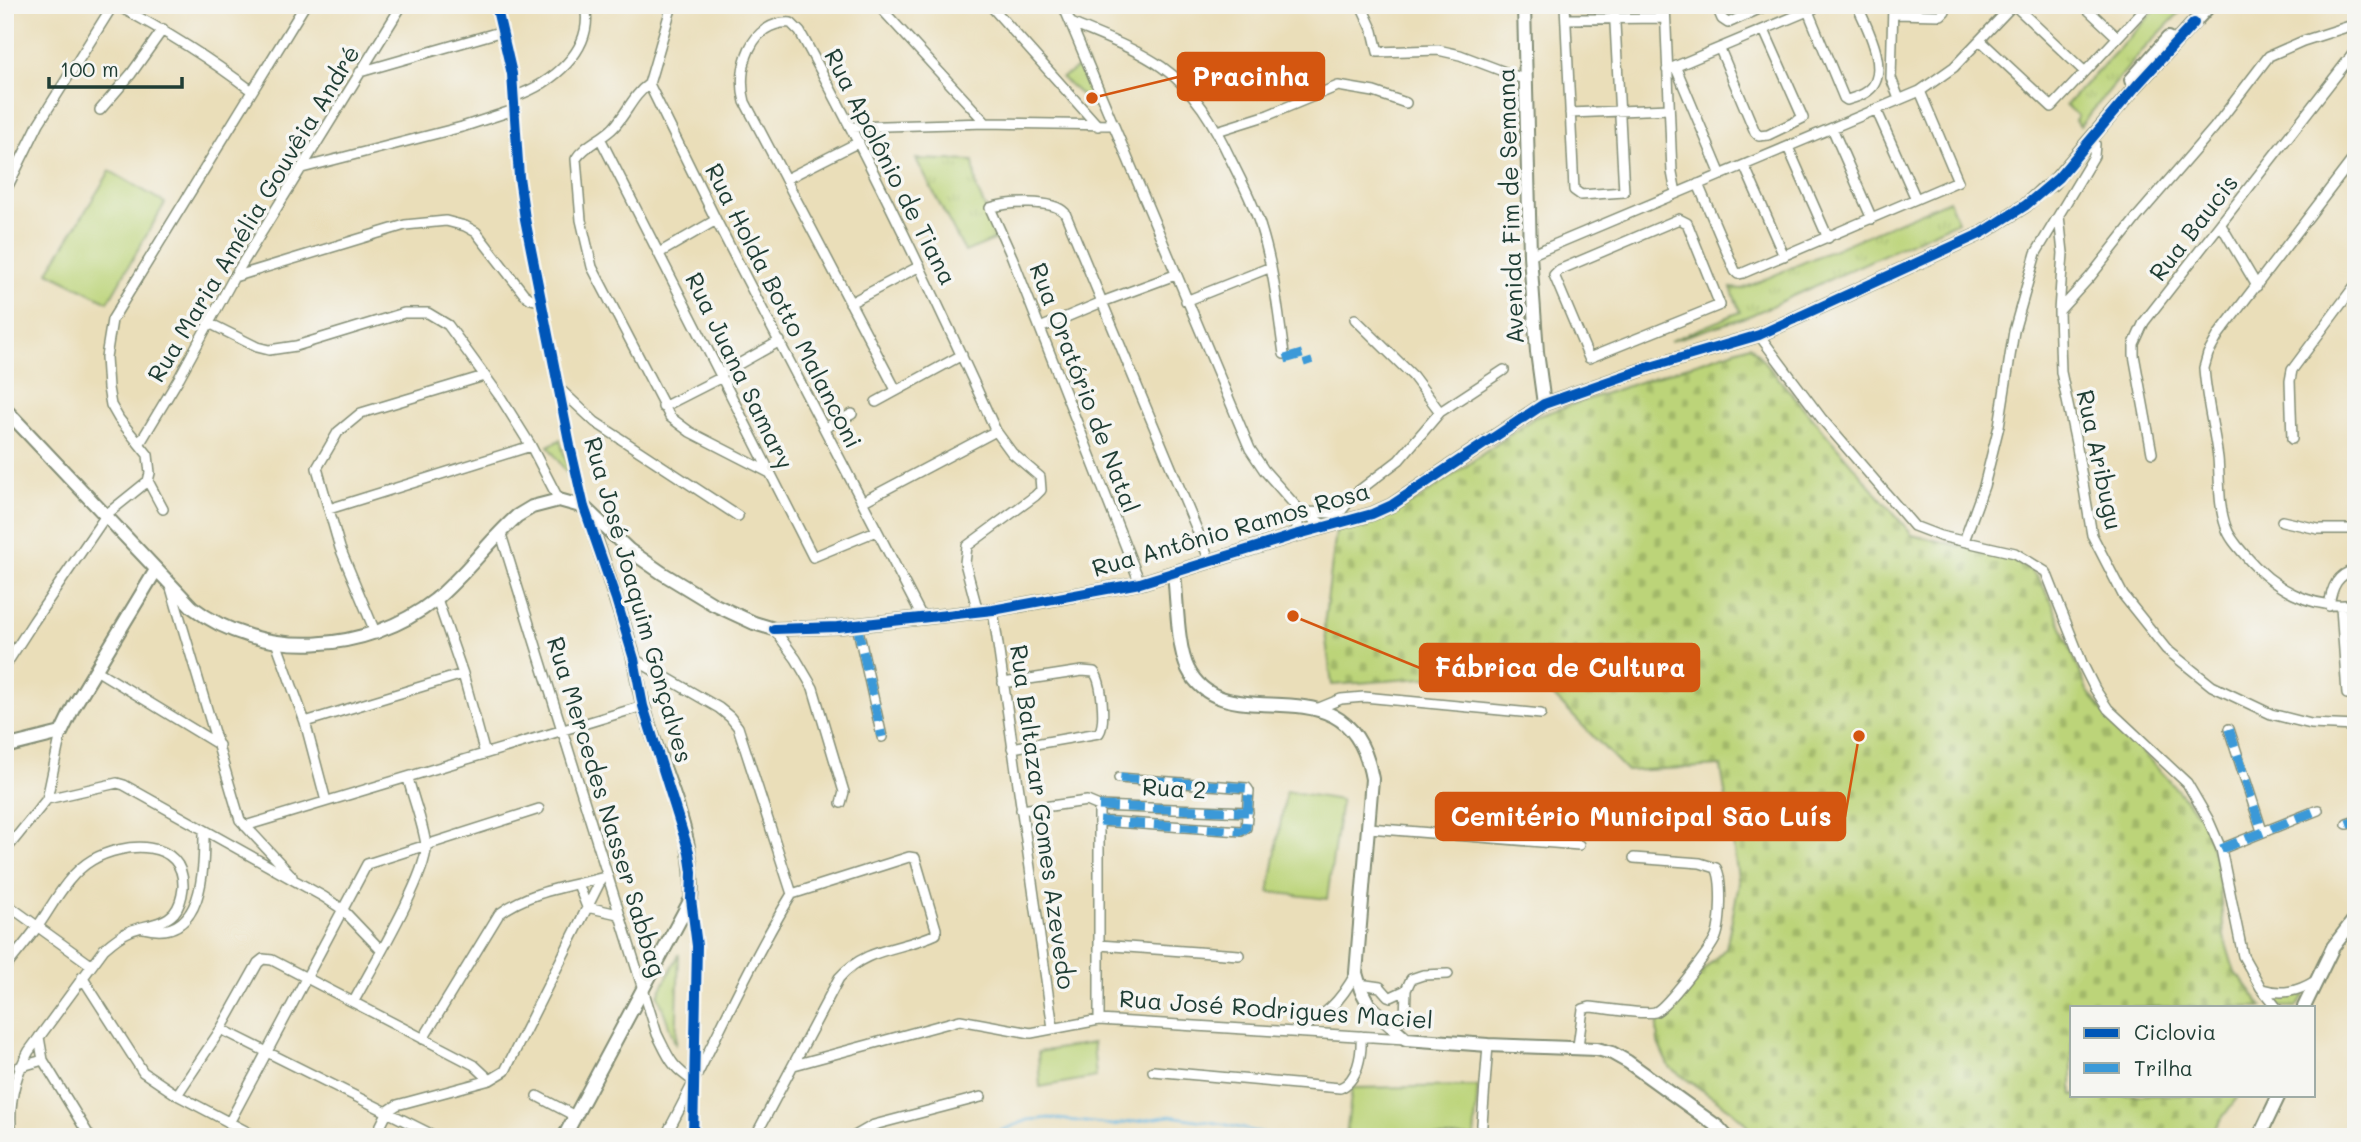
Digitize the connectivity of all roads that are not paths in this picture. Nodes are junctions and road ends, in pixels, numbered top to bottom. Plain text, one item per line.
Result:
1 (114, 5) edge
2 (306, 5) edge
3 (401, 5) edge
4 (496, 5) edge
5 (585, 5) edge
6 (878, 5) edge
7 (990, 5) edge
8 (1063, 5) edge
9 (1360, 5) edge
10 (1524, 5) edge
11 (1566, 5) edge
12 (1614, 5) edge
13 (1665, 5) edge
14 (1716, 5) edge
15 (1767, 5) edge
16 (1822, 5) edge
17 (1857, 5) edge
18 (1945, 5) edge
19 (2014, 5) edge
20 (2083, 5) edge
21 (2148, 5) edge
22 (673, 6) edge
23 (2203, 8) edge
24 (1893, 10) edge
25 (1808, 11) junction
26 (1665, 18) junction
27 (1566, 19) junction
28 (1615, 19) junction
29 (1071, 23) junction
30 (2356, 24) edge
31 (163, 29) junction
32 (1764, 30) junction
33 (503, 31) junction
34 (2118, 37) junction
35 (1980, 40) junction
36 (1720, 49) junction
37 (2356, 50) edge
38 (1672, 69) junction
39 (360, 72) junction
40 (2085, 72) junction
41 (1526, 80) junction
42 (649, 84) junction
43 (251, 91) junction
44 (1920, 91) junction
45 (513, 97) junction
46 (1899, 99) junction
47 (1406, 103) dead end
48 (1669, 109) junction
49 (1876, 109) junction
50 (100, 110) dead end
51 (514, 110) junction
52 (1619, 111) junction
53 (1570, 113) junction
54 (986, 123) junction
55 (1114, 125) junction
56 (1098, 126) junction
57 (852, 127) junction
58 (1832, 128) junction
59 (1217, 131) junction
60 (2091, 135) junction
61 (601, 140) junction
62 (859, 142) junction
63 (1788, 147) junction
64 (2356, 155) edge
65 (1744, 165) junction
66 (302, 167) junction
67 (1721, 175) junction
68 (786, 179) junction
69 (1698, 184) junction
70 (5, 192) edge
71 (1676, 193) junction
72 (1916, 199) junction
73 (2059, 216) junction
74 (1872, 219) junction
75 (716, 220) junction
76 (2221, 225) junction
77 (1828, 238) junction
78 (659, 253) junction
79 (1530, 255) junction
80 (1784, 256) junction
81 (920, 266) junction
82 (1271, 267) junction
83 (1175, 275) junction
84 (1554, 275) joint
85 (234, 277) junction
86 (2356, 284) edge
87 (2257, 286) junction
88 (1186, 300) junction
89 (543, 302) junction
90 (1102, 302) junction
91 (850, 303) junction
92 (2059, 311) junction
93 (1355, 319) dead end
94 (207, 322) junction
95 (1040, 328) junction
96 (1759, 335) junction
97 (780, 341) junction
98 (1284, 354) dead end
99 (962, 355) junction
100 (1504, 370) dead end
101 (722, 375) junction
102 (484, 376) junction
103 (560, 389) junction
104 (896, 390) junction
105 (876, 402) dead end
106 (1544, 404) junction
107 (663, 407) junction
108 (1440, 412) junction
109 (8, 414) edge
110 (852, 414) dead end
111 (825, 428) junction
112 (996, 431) junction
113 (2292, 439) dead end
114 (139, 443) junction
115 (531, 446) junction
116 (2152, 453) dead end
117 (768, 472) junction
118 (148, 481) junction
119 (559, 500) junction
120 (862, 502) junction
121 (584, 507) junction
122 (163, 509) dead end
123 (329, 509) junction
124 (1301, 512) junction
125 (107, 514) junction
126 (738, 516) dead end
127 (2281, 521) dead end
128 (1326, 526) junction
129 (2356, 529) edge
130 (499, 531) junction
131 (876, 531) junction
132 (1295, 534) junction
133 (1964, 541) junction
134 (1210, 561) junction
135 (2356, 569) edge
136 (156, 570) junction
137 (1174, 573) junction
138 (1140, 583) junction
139 (171, 586) junction
140 (437, 598) junction
141 (2356, 604) edge
142 (2329, 606) junction
143 (2341, 607) junction
144 (978, 611) junction
145 (993, 611) junction
146 (923, 619) junction
147 (858, 625) junction
148 (774, 629) junction
149 (376, 634) junction
150 (276, 642) junction
151 (634, 659) junction
152 (5, 666) edge
153 (96, 670) junction
154 (463, 674) junction
155 (1003, 683) junction
156 (2347, 694) dead end
157 (643, 706) junction
158 (1319, 708) junction
159 (1541, 713) dead end
160 (305, 722) junction
161 (2356, 726) edge
162 (2229, 729) dead end
163 (564, 732) junction
164 (61, 733) junction
165 (882, 737) dead end
166 (219, 745) junction
167 (5, 747) edge
168 (1012, 748) junction
169 (485, 754) junction
170 (408, 778) junction
171 (1119, 778) dead end
172 (47, 799) junction
173 (326, 801) junction
174 (841, 803) dead end
175 (1099, 806) junction
176 (539, 809) dead end
177 (1021, 810) junction
178 (2318, 810) dead end
179 (1248, 812) junction
180 (1100, 821) junction
181 (245, 826) junction
182 (1369, 828) junction
183 (204, 830) junction
184 (2262, 831) junction
185 (426, 845) junction
186 (1579, 845) dead end
187 (2221, 849) junction
188 (5, 851) edge
189 (1634, 858) dead end
190 (605, 877) junction
191 (298, 882) junction
192 (578, 884) junction
193 (792, 894) junction
194 (691, 899) junction
195 (5, 903) edge
196 (587, 907) junction
197 (342, 909) junction
198 (618, 914) junction
199 (2356, 916) edge
200 (37, 927) junction
201 (141, 927) junction
202 (1099, 945) junction
203 (381, 950) junction
204 (1239, 955) dead end
205 (90, 965) junction
206 (5, 968) edge
207 (1448, 974) dead end
208 (306, 976) junction
209 (82, 977) junction
210 (1357, 978) junction
211 (2316, 981) junction
212 (2261, 988) junction
213 (643, 989) junction
214 (1406, 989) junction
215 (354, 1001) junction
216 (2275, 1006) edge
217 (2304, 1006) edge
218 (1405, 1019) dead end
219 (1099, 1020) junction
220 (1054, 1028) junction
221 (221, 1029) junction
222 (1296, 1032) junction
223 (1361, 1036) junction
224 (38, 1037) junction
225 (1406, 1039) junction
226 (423, 1040) junction
227 (1488, 1045) junction
228 (1578, 1046) junction
229 (268, 1051) junction
230 (43, 1060) junction
231 (794, 1065) junction
232 (19, 1068) junction
233 (1153, 1071) dead end
234 (491, 1080) junction
235 (695, 1082) junction
236 (177, 1095) junction
237 (537, 1096) dead end
238 (2278, 1096) edge
239 (981, 1097) dead end
240 (388, 1111) junction
241 (575, 1116) junction
242 (229, 1123) junction
243 (12, 1137) edge
244 (90, 1137) edge
245 (257, 1137) edge
246 (375, 1137) edge
247 (437, 1137) edge
248 (564, 1137) edge
249 (666, 1137) edge
250 (693, 1137) edge
251 (755, 1137) edge
252 (853, 1137) edge
253 (1481, 1137) edge
254 (1727, 1137) edge
255 (2259, 1137) edge

1 - 31 street
1 - 70 street
2 - 43 street
3 - 39 street, Rua Maria Amélia Gouvêia André
4 - 33 street, Rua José Joaquim Gonçalves
5 - 45 street
6 - 54 street
7 - 56 street
8 - 29 street
9 - 41 street
10 - 41 main road, Avenida Fim de Semana
11 - 27 street
12 - 28 street
13 - 26 street
14 - 15 street
16 - 25 street
17 - 25 street
18 - 24 street
19 - 35 street
19 - 40 street
20 - 34 street
21 - 34 street
22 - 42 street
23 - 60 main road, Rua Antônio Ramos Rosa
24 - 46 street
25 - 32 street
26 - 28 street
26 - 38 street
27 - 28 street
27 - 53 street
28 - 52 street
29 - 55 street
29 - 59 street
30 - 92 street
31 - 43 street
31 - 50 street
32 - 36 street
32 - 36 street
33 - 39 street
33 - 45 street, Rua José Joaquim Gonçalves
34 - 40 street
35 - 40 street
35 - 44 street
36 - 38 street
37 - 76 street, Rua Baucis
38 - 48 street
38 - 67 street
39 - 66 street, Rua Maria Amélia Gouvêia André
41 - 79 main road, Avenida Fim de Semana
42 - 61 street
42 - 75 street, Rua Holda Botto Malanconi
43 - 114 street
44 - 46 street
44 - 72 street
45 - 51 street, Rua José Joaquim Gonçalves
46 - 49 street
47 - 59 street
48 - 52 street
48 - 71 street
49 - 58 street
49 - 72 street
51 - 66 street
51 - 89 street, Rua José Joaquim Gonçalves
52 - 53 street
52 - 53 street
54 - 56 street
54 - 57 street
55 - 56 street
55 - 83 street
57 - 62 street, Rua Apolônio de Tiana
57 - 68 street, Rua Apolônio de Tiana
58 - 63 street
58 - 74 street
59 - 82 street
60 - 73 street
60 - 96 main road, Rua Antônio Ramos Rosa
61 - 78 street, Rua Juana Samary
61 - 107 street
62 - 68 street
62 - 81 street, Rua Apolônio de Tiana
63 - 65 street
63 - 77 street
64 - 87 street
65 - 67 street
65 - 80 street
66 - 85 street, Rua Maria Amélia Gouvêia André
67 - 69 street
68 - 91 street, Rua Apolônio de Tiana
69 - 71 street
69 - 80 street
71 - 79 street
72 - 74 street
73 - 92 street, Rua Aribugu
73 - 133 street
74 - 77 street
75 - 78 street
75 - 97 street, Rua Holda Botto Malanconi
76 - 87 street
76 - 116 street, Rua Baucis
77 - 80 street
78 - 101 street, Rua Juana Samary
79 - 106 main road, Avenida Fim de Semana
81 - 91 street
81 - 99 street, Rua Apolônio de Tiana
82 - 88 street
82 - 98 street
83 - 88 street
83 - 90 street
84 - 84 street
85 - 89 street
85 - 94 street, Rua Maria Amélia Gouvêia André
86 - 113 street
87 - 142 street
88 - 124 street
89 - 103 street, Rua José Joaquim Gonçalves
90 - 95 street
90 - 95 street, Rua Oratório de Natal
90 - 134 street
91 - 104 street, Rua Apolônio de Tiana
92 - 161 street, Rua Aribugu
93 - 108 street
94 - 102 street
94 - 114 street, Rua Maria Amélia Gouvêia André
95 - 138 street, Rua Oratório de Natal
96 - 106 main road, Rua Antônio Ramos Rosa
96 - 133 street
97 - 101 street
97 - 111 street, Rua Holda Botto Malanconi
99 - 104 street
99 - 112 street, Rua Apolônio de Tiana
100 - 108 street
101 - 107 street
101 - 117 street, Rua Juana Samary
102 - 115 street
102 - 123 street
103 - 121 street, Rua José Joaquim Gonçalves
103 - 126 street
104 - 105 street
106 - 128 main road, Rua Antônio Ramos Rosa
107 - 117 street
108 - 124 street
109 - 125 main road
110 - 111 street
111 - 120 street, Rua Holda Botto Malanconi
112 - 120 street
112 - 144 street, Rua Apolônio de Tiana
114 - 118 street
115 - 119 street
115 - 123 street
117 - 131 street, Rua Juana Samary
118 - 122 street
118 - 125 street
119 - 121 main road
119 - 130 main road
120 - 131 street, Rua Holda Botto Malanconi
121 - 148 main road
121 - 151 main road, Rua José Joaquim Gonçalves
123 - 149 street
124 - 128 street
124 - 132 street
125 - 136 main road
125 - 152 street
127 - 129 street
128 - 132 main road, Rua Antônio Ramos Rosa
130 - 140 main road
130 - 163 street, Rua Mercedes Nasser Sabbag
131 - 146 street, Rua Holda Botto Malanconi
132 - 134 main road, Rua Antônio Ramos Rosa
133 - 187 street
134 - 137 main road, Rua Antônio Ramos Rosa
135 - 142 street
136 - 139 main road
136 - 153 main road
137 - 138 main road, Rua Antônio Ramos Rosa
137 - 158 main road
138 - 145 main road, Rua Antônio Ramos Rosa
139 - 150 main road
139 - 166 street
140 - 149 main road
140 - 154 street
141 - 143 street
142 - 143 street
143 - 156 street
144 - 145 main road, Rua Antônio Ramos Rosa
144 - 146 main road, Rua Antônio Ramos Rosa
145 - 155 street, Rua Baltazar Gomes Azevedo
146 - 147 main road, Rua Antônio Ramos Rosa
147 - 148 main road, Rua Antônio Ramos Rosa
147 - 165 street
148 - 174 street
149 - 150 main road
150 - 160 street
151 - 157 main road, Rua José Joaquim Gonçalves
151 - 193 street
153 - 164 main road
153 - 166 street
154 - 160 street
154 - 169 street
155 - 168 street, Rua Baltazar Gomes Azevedo
155 - 168 street
157 - 163 street
157 - 194 main road, Rua José Joaquim Gonçalves
158 - 159 street
158 - 182 main road
160 - 173 street
162 - 184 street
163 - 169 street
163 - 190 street, Rua Mercedes Nasser Sabbag
164 - 167 main road
164 - 172 street
166 - 181 street
168 - 177 street, Rua Baltazar Gomes Azevedo
169 - 170 street
170 - 173 street
170 - 185 street
171 - 179 street, Rua 2
172 - 183 street
172 - 188 street
173 - 181 street
175 - 177 street
175 - 179 street, Rua 2
175 - 180 street, Rua José Rodrigues Maciel
176 - 185 street
177 - 220 street, Rua Baltazar Gomes Azevedo
178 - 184 street
179 - 180 street
180 - 202 street, Rua José Rodrigues Maciel
181 - 191 street
182 - 186 street
182 - 210 main road
183 - 191 street
183 - 201 street
184 - 187 street
185 - 197 street
185 - 203 street
187 - 212 street
189 - 228 street
190 - 192 street
190 - 196 street
190 - 198 street, Rua Mercedes Nasser Sabbag
191 - 197 street
192 - 196 street
192 - 226 street
193 - 231 street
193 - 235 street
194 - 213 main road
194 - 235 street, Rua José Joaquim Gonçalves
195 - 200 street
196 - 198 street
196 - 234 street
197 - 203 street
197 - 208 street
198 - 213 street, Rua Mercedes Nasser Sabbag
199 - 211 main road
200 - 201 street
200 - 205 street
200 - 206 street
201 - 205 street
202 - 204 street
202 - 219 street, Rua José Rodrigues Maciel
203 - 215 street
205 - 209 street
207 - 214 street
208 - 215 street
208 - 221 street
208 - 229 street
209 - 224 street
209 - 236 street
210 - 214 street
210 - 222 street
210 - 225 main road
211 - 212 street
211 - 217 main road
212 - 216 street
213 - 235 street, Rua Mercedes Nasser Sabbag
213 - 241 main road
214 - 218 street
215 - 226 street
219 - 220 street
219 - 222 street, Rua José Rodrigues Maciel
220 - 231 street
221 - 229 street
221 - 236 street
222 - 223 street, Rua José Rodrigues Maciel
223 - 225 street, Rua José Rodrigues Maciel
223 - 233 street
224 - 230 street
224 - 232 street
225 - 227 main road, Rua José Rodrigues Maciel
226 - 234 street
227 - 228 main road, Rua José Rodrigues Maciel
227 - 253 street
228 - 254 main road, Rua José Rodrigues Maciel
229 - 240 street
229 - 242 street
230 - 232 street
230 - 244 street
231 - 251 street
232 - 243 street
234 - 240 street
235 - 249 street
235 - 250 street, Rua José Joaquim Gonçalves
236 - 242 street
237 - 241 street
238 - 255 main road
239 - 252 street
240 - 246 street
240 - 247 street
241 - 248 main road
242 - 245 street

